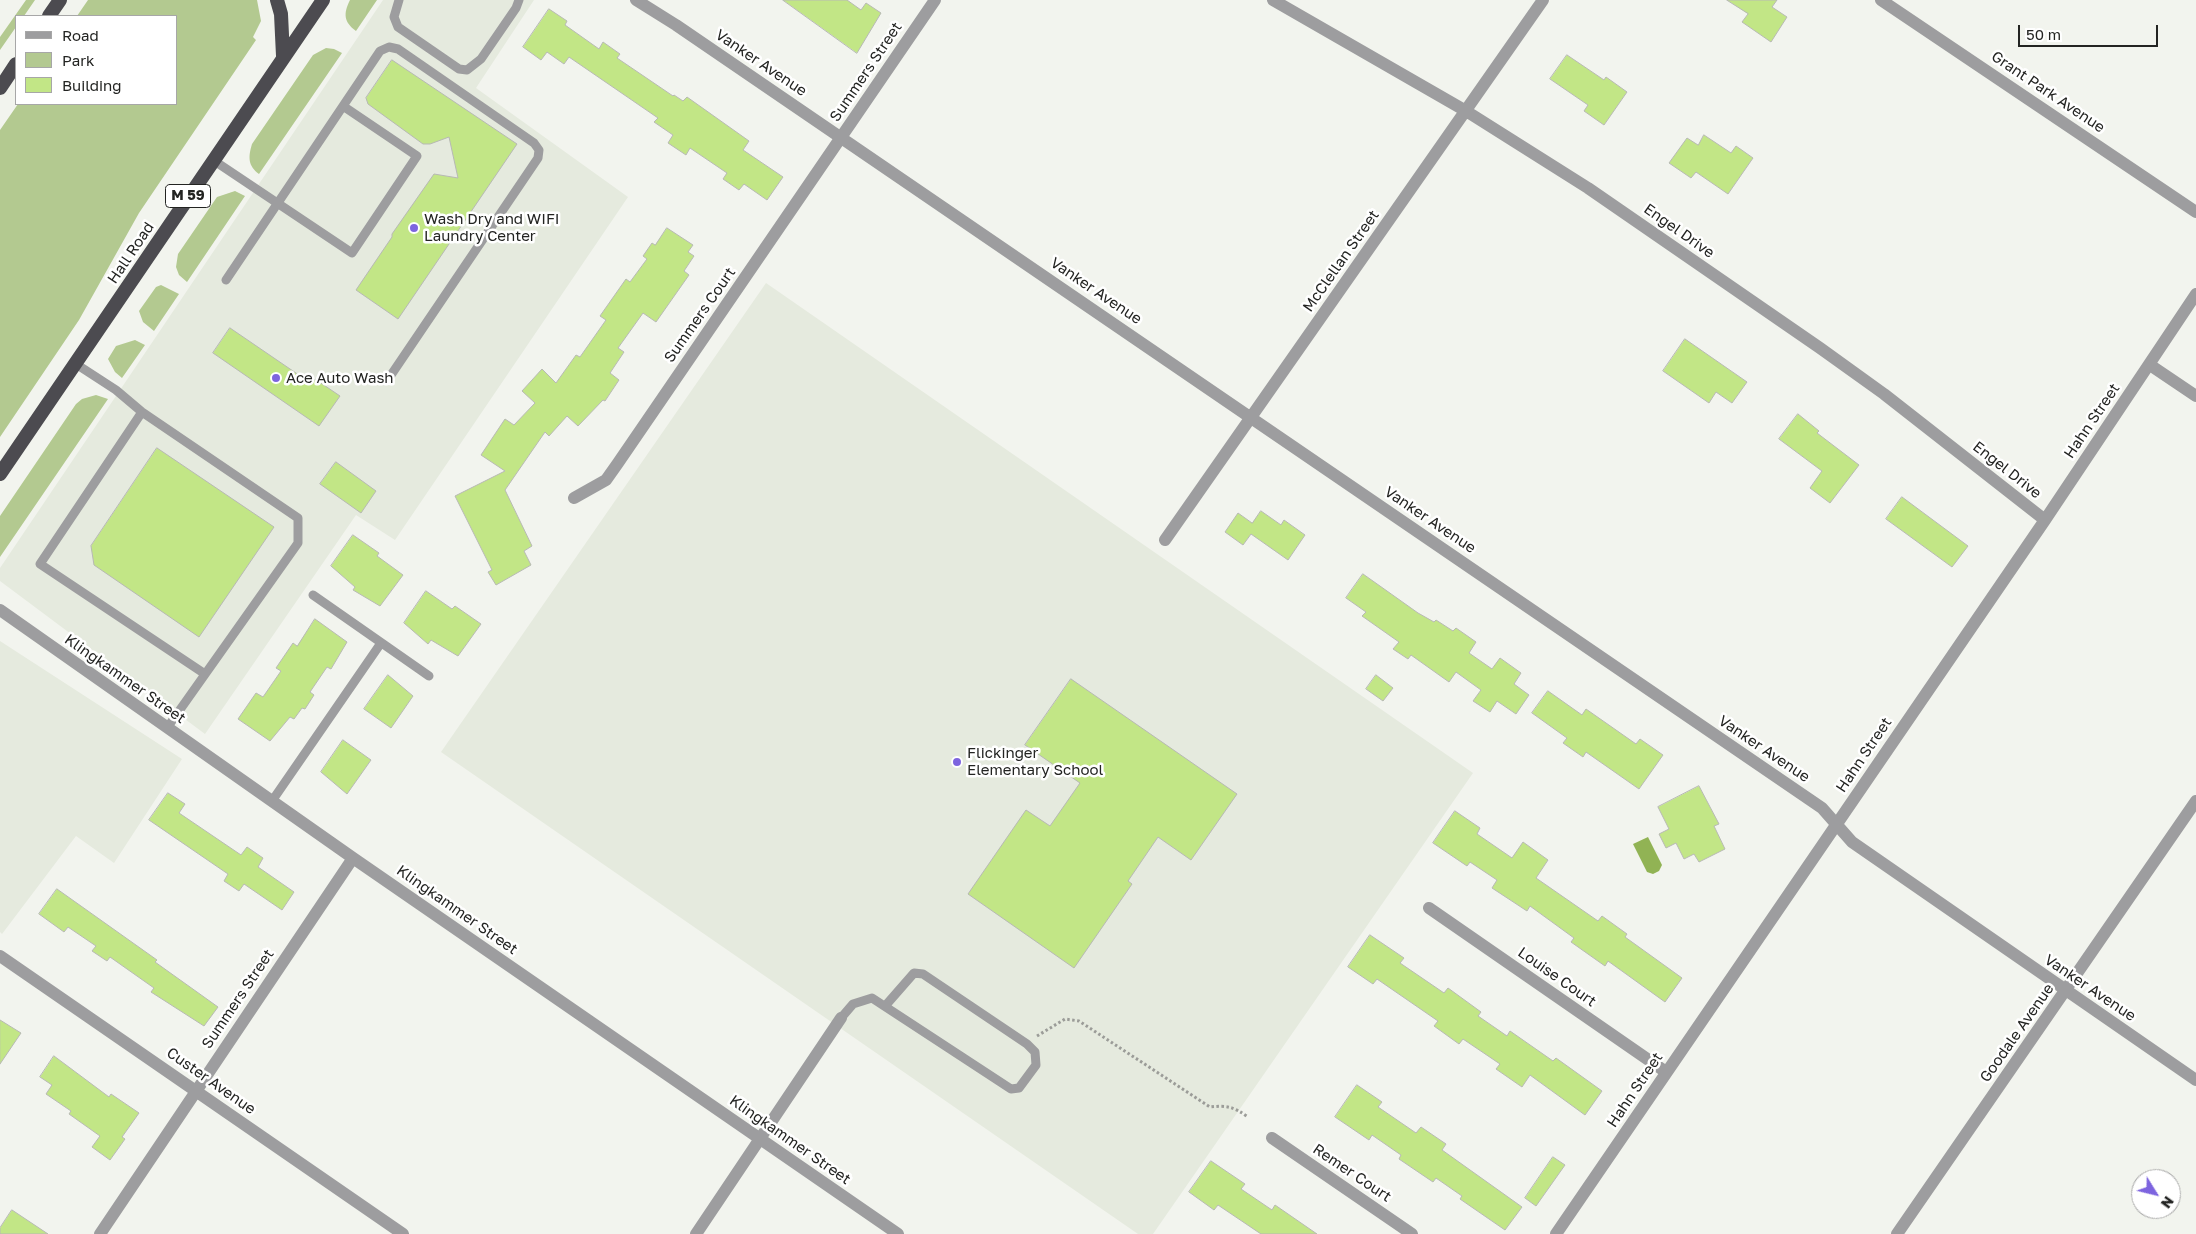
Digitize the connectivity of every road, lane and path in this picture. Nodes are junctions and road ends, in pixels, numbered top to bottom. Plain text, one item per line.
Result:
1 (60, 0) edge
2 (277, 0) edge
3 (323, 0) edge
4 (399, 0) edge
5 (518, 0) edge
6 (636, 0) edge
7 (935, 0) edge
8 (1273, 0) edge
9 (1543, 0) edge
10 (1881, 0) edge
11 (50, 15) edge
12 (283, 56) junction
13 (15, 66) edge
14 (0, 88) edge
15 (343, 106) junction
16 (1466, 111) junction
17 (841, 138) junction
18 (213, 160) junction
19 (278, 203) junction
20 (2196, 212) edge
21 (226, 280) dead end
22 (2196, 294) edge
23 (76, 364) junction
24 (2150, 364) junction
25 (389, 378) dead end
26 (2196, 396) edge
27 (142, 412) junction
28 (1252, 417) junction
29 (0, 474) edge
30 (574, 498) dead end
31 (2045, 520) junction
32 (1165, 540) dead end
33 (313, 595) dead end
34 (0, 610) edge
35 (381, 643) junction
36 (205, 674) junction
37 (429, 676) dead end
38 (167, 728) junction
39 (272, 801) junction
40 (2196, 801) edge
41 (1836, 824) junction
42 (353, 858) junction
43 (1429, 908) dead end
44 (0, 956) edge
45 (2066, 992) junction
46 (886, 1005) junction
47 (841, 1018) joint
48 (1027, 1044) junction
49 (1666, 1072) junction
50 (2196, 1080) edge
51 (196, 1090) junction
52 (1248, 1117) dead end
53 (1272, 1138) dead end
54 (760, 1139) junction
55 (100, 1234) edge
56 (403, 1234) edge
57 (696, 1234) edge
58 (898, 1234) edge
59 (1412, 1234) edge
60 (1556, 1234) edge
61 (1897, 1234) edge

1 - 11 highway
2 - 12 highway
3 - 12 highway, Hall Road / M 59
4 - 5 lane
6 - 17 street, Vanker Avenue
7 - 17 street, Summers Street
8 - 16 street, Engel Drive
9 - 16 street, McClellan Street
10 - 20 street, Grant Park Avenue
12 - 18 highway, Hall Road / M 59
13 - 14 highway
15 - 19 lane
15 - 19 lane
15 - 25 lane
16 - 28 street, McClellan Street
16 - 31 street, Engel Drive
17 - 28 street, Vanker Avenue
17 - 30 street, Summers Court
18 - 19 lane
18 - 23 highway, Hall Road / M 59
19 - 21 lane
22 - 24 street, Hahn Street
23 - 27 lane
23 - 29 highway, Hall Road / M 59
24 - 26 street
24 - 31 street, Hahn Street
27 - 36 lane
27 - 36 lane
28 - 32 street, McClellan Street
28 - 41 street, Vanker Avenue
31 - 41 street, Hahn Street
33 - 35 lane
34 - 38 street, Klingkammer Street
35 - 37 lane
35 - 39 lane
36 - 38 lane
38 - 39 street, Klingkammer Street
39 - 42 street, Klingkammer Street
40 - 45 street, Goodale Avenue
41 - 45 street, Vanker Avenue
41 - 49 street, Hahn Street
42 - 51 street, Summers Street
42 - 54 street, Klingkammer Street
43 - 49 street, Louise Court
44 - 51 street, Custer Avenue
45 - 50 street, Vanker Avenue
45 - 61 street, Goodale Avenue
46 - 47 lane
46 - 48 lane
46 - 48 lane
47 - 54 street
48 - 52 path
49 - 60 street, Hahn Street
51 - 55 street, Summers Street
51 - 56 street, Custer Avenue
53 - 59 street, Remer Court
54 - 57 street
54 - 58 street, Klingkammer Street

